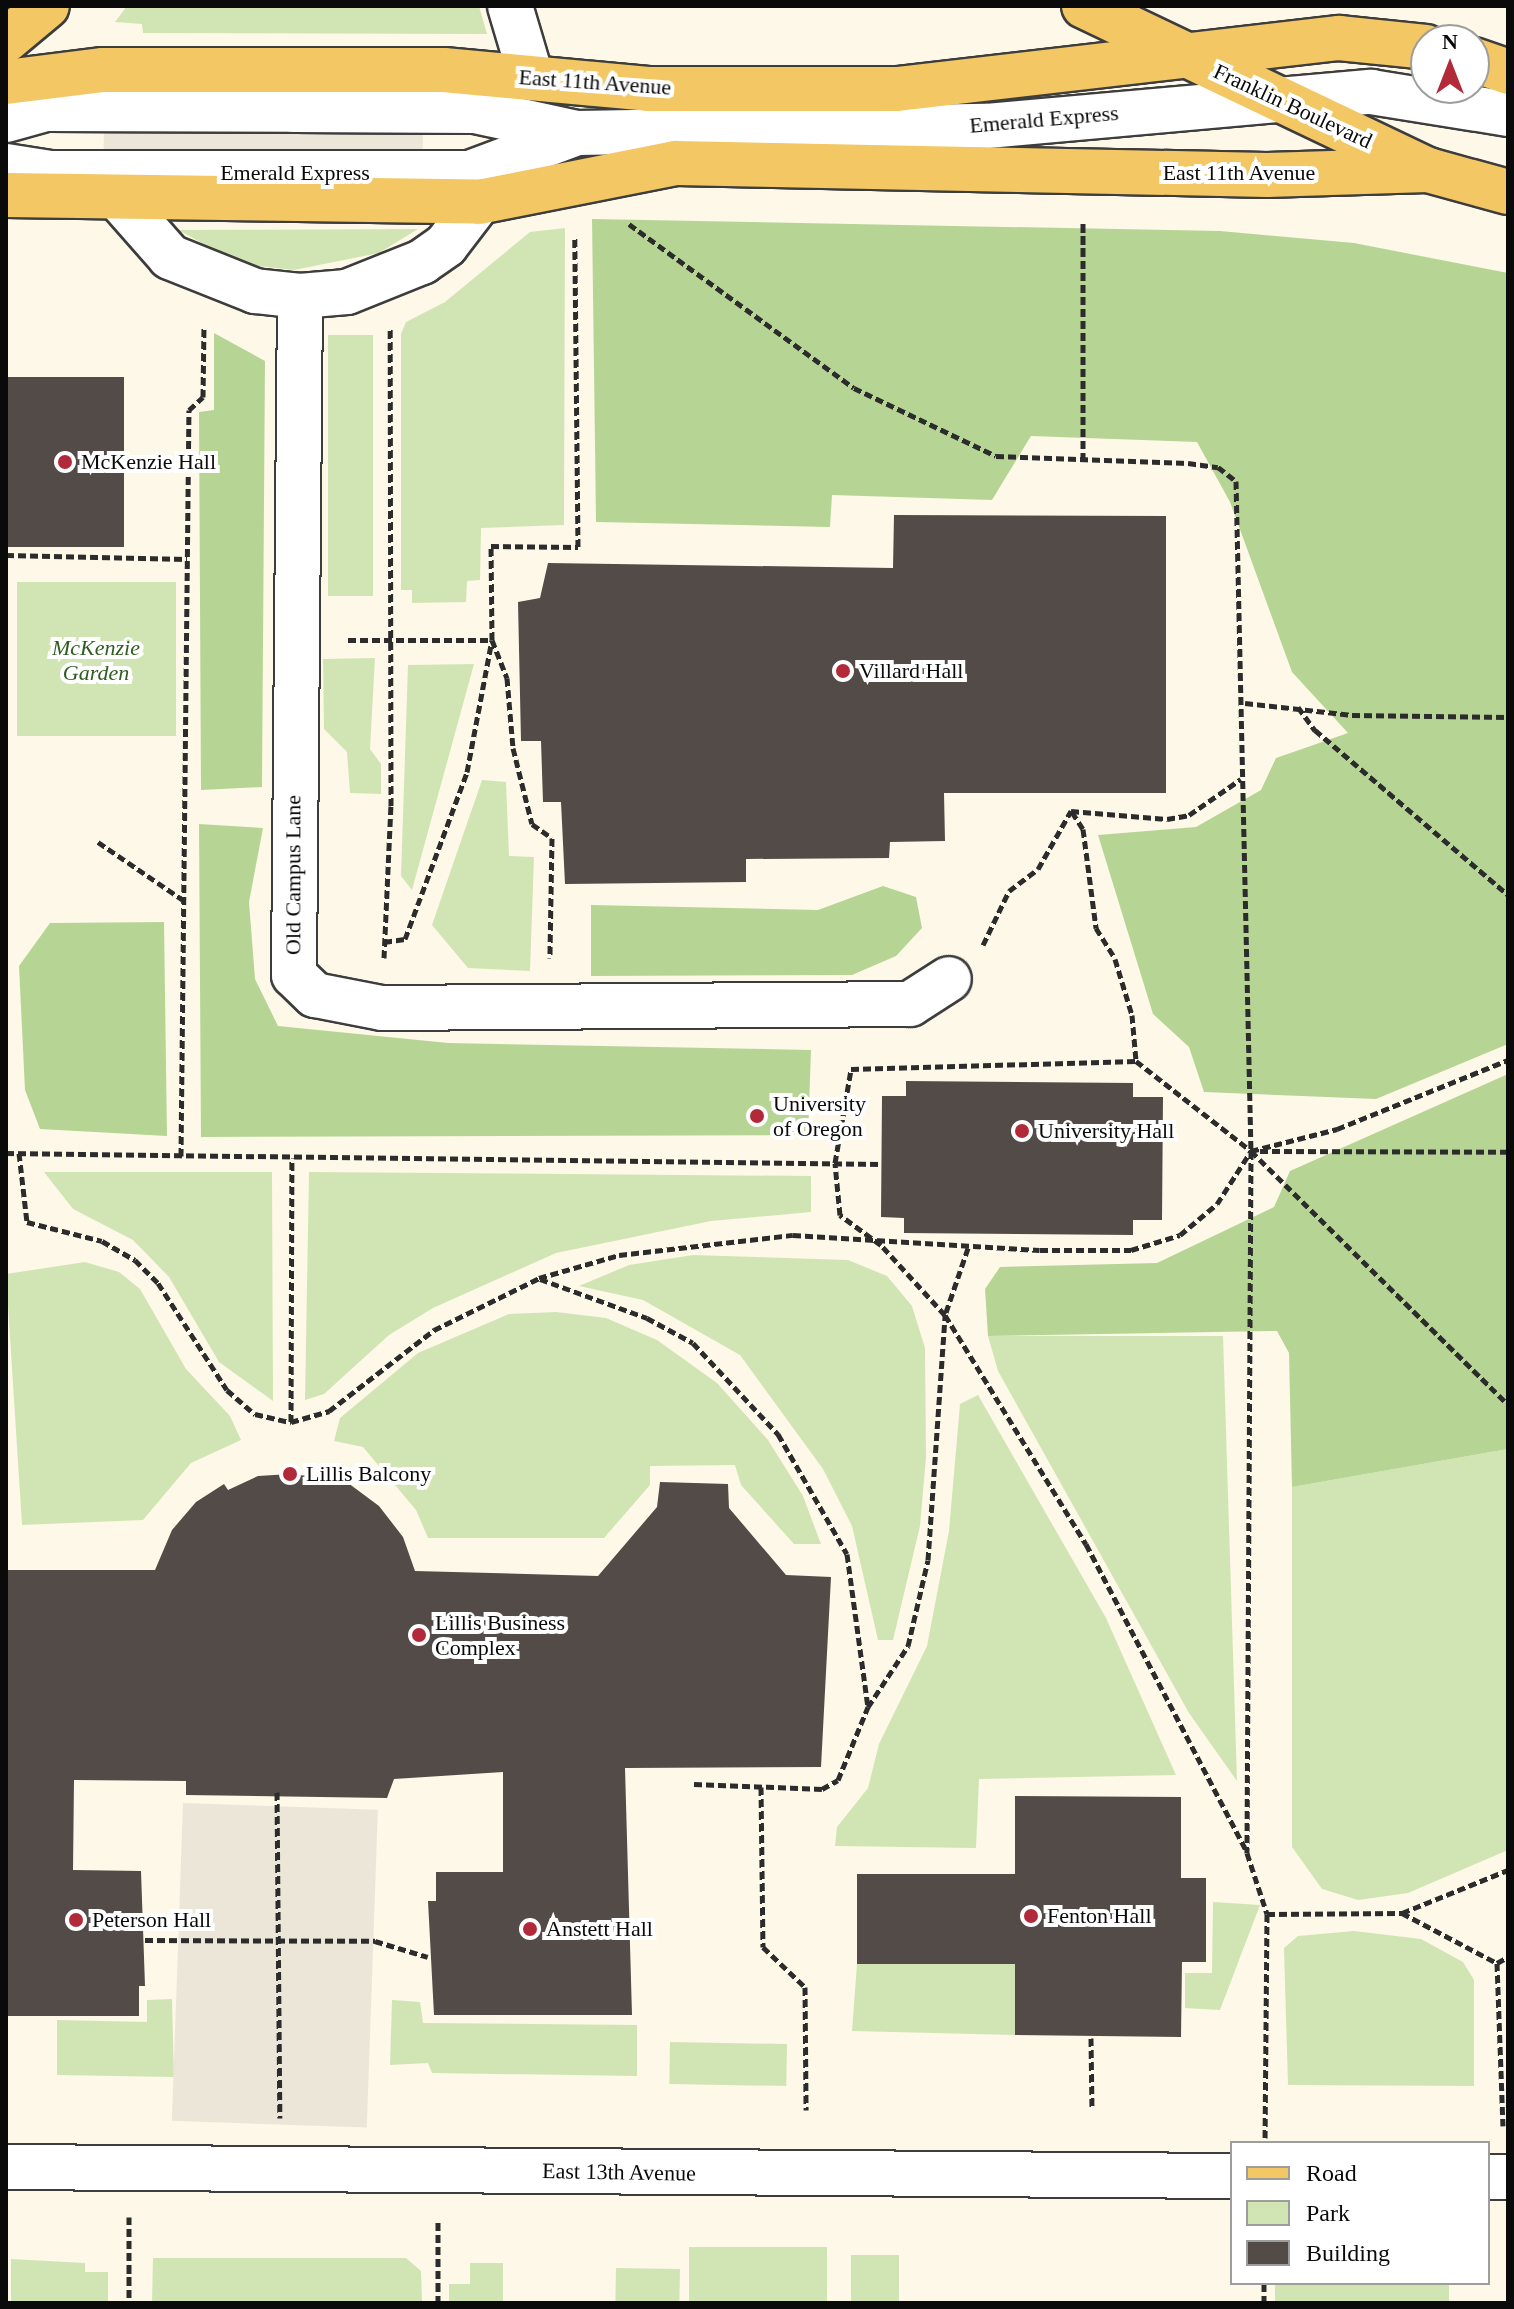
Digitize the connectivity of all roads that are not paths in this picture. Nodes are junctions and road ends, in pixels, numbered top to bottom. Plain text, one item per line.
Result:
1 (47, 6) edge
2 (510, 6) edge
3 (1084, 6) edge
4 (6, 40) edge
5 (1410, 45) edge
6 (1182, 55) junction
7 (531, 77) junction
8 (6, 82) edge
9 (1277, 98) junction
10 (1508, 114) edge
11 (6, 120) edge
12 (577, 133) junction
13 (6, 166) edge
14 (1428, 170) junction
15 (1508, 192) edge
16 (6, 195) edge
17 (120, 200) junction
18 (479, 202) junction
19 (300, 296) junction
20 (949, 979) road end
21 (6, 2167) edge
22 (1230, 2176) edge

1 - 4 main road
2 - 7 street
3 - 6 main road, Franklin Boulevard
5 - 6 main road, East 11th Avenue
6 - 7 main road, East 11th Avenue
6 - 9 main road, Franklin Boulevard
7 - 8 main road, East 11th Avenue
9 - 10 street, Emerald Express
9 - 12 street, Emerald Express
9 - 14 main road, Franklin Boulevard
11 - 12 street, Emerald Express
12 - 13 street, Emerald Express
14 - 15 main road, Franklin Boulevard
14 - 18 main road, East 11th Avenue
16 - 17 main road, East 11th Avenue
17 - 18 main road, East 11th Avenue
17 - 19 street
18 - 19 street
19 - 20 street, Old Campus Lane
21 - 22 street, East 13th Avenue

